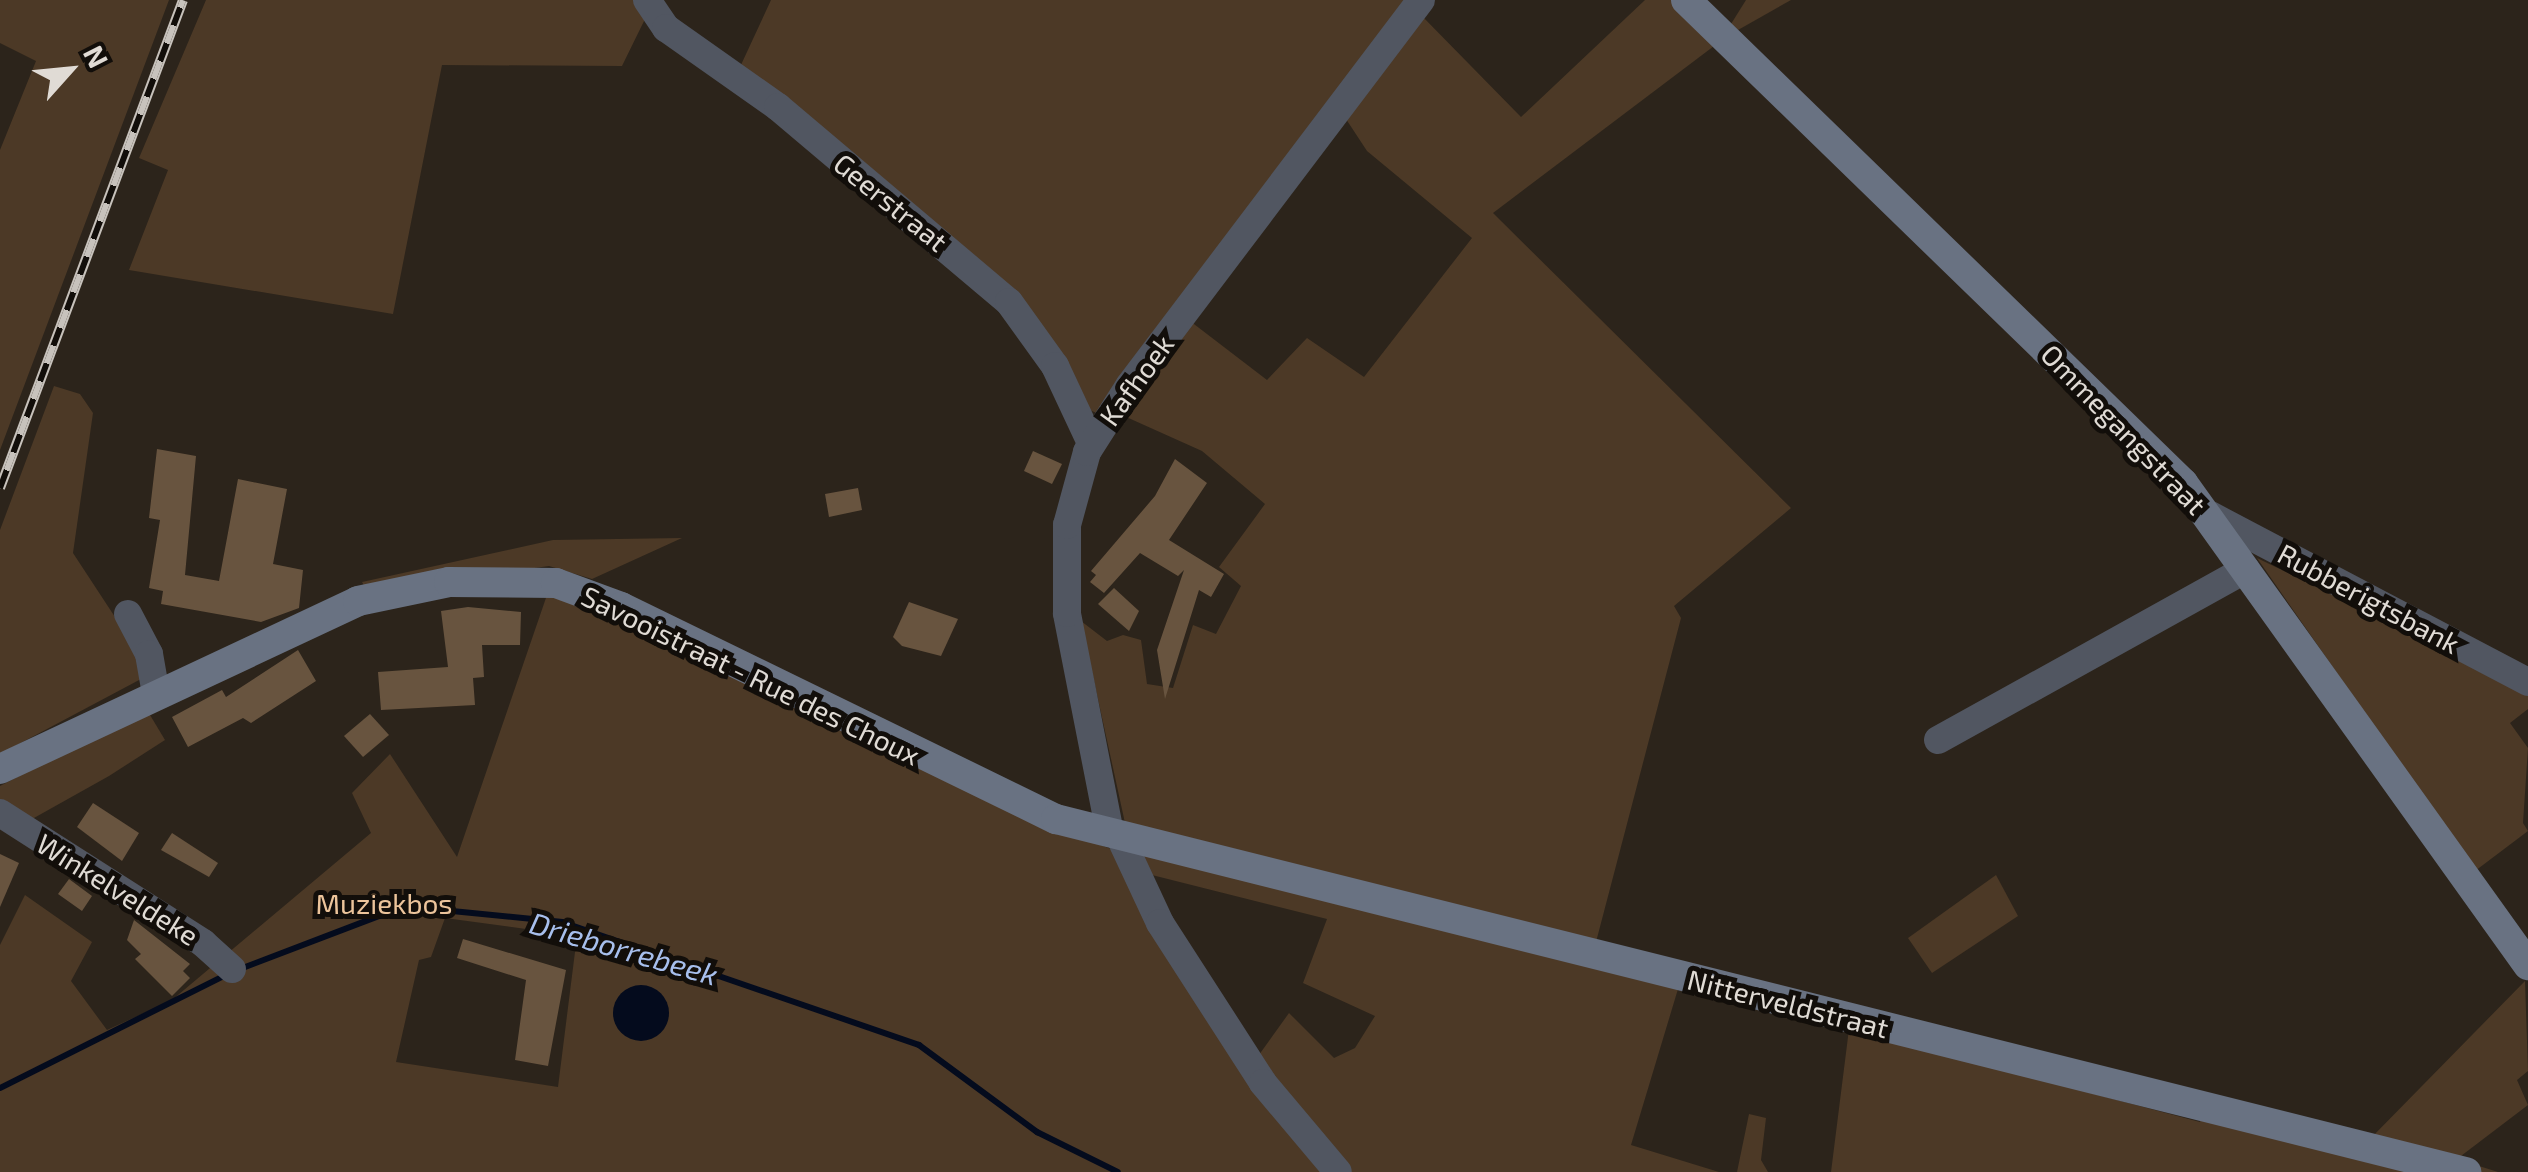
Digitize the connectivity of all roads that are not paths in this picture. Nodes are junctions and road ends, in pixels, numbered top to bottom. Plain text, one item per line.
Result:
1 (646, 0) edge
2 (1421, 0) edge
3 (1686, 0) edge
4 (1092, 443) junction
5 (2210, 515) junction
6 (2246, 569) junction
7 (128, 614) dead end
8 (2528, 682) edge
9 (156, 694) junction
10 (1938, 740) dead end
11 (0, 769) edge
12 (0, 813) edge
13 (1114, 834) junction
14 (2528, 965) edge
15 (232, 970) dead end
16 (1338, 1172) edge
17 (2466, 1172) edge

1 - 4 street, Geerstraat
2 - 4 street, Kafhoek
3 - 5 main road, Ommegangstraat
4 - 13 street, Kafhoek
5 - 6 main road, Ommegangstraat
5 - 8 street, Rubberigtsbank
6 - 10 street
6 - 14 main road, Ommegangstraat
7 - 9 street
9 - 11 main road, Savooistraat - Rue des Choux
9 - 13 main road, Savooistraat - Rue des Choux
12 - 15 street, Winkelveldeke
13 - 16 street
13 - 17 main road, Nitterveldstraat

